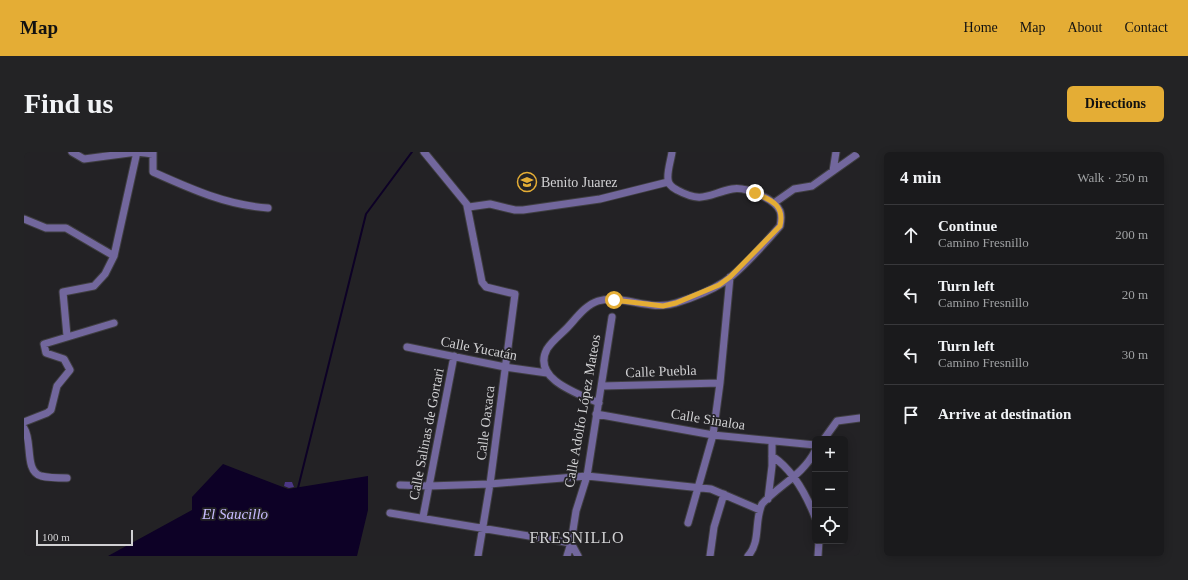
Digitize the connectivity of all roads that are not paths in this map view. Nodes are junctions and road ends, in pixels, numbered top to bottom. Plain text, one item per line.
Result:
1 (72, 152) edge
2 (137, 152) edge
3 (424, 152) edge
4 (672, 152) edge
5 (836, 152) edge
6 (860, 152) edge
7 (153, 153) edge
8 (833, 171) junction
9 (668, 182) junction
10 (774, 203) junction
11 (467, 206) junction
12 (268, 208) dead end
13 (24, 219) edge
14 (114, 256) junction
15 (730, 277) junction
16 (612, 317) dead end
17 (114, 324) dead end
18 (66, 336) junction
19 (407, 347) dead end
20 (454, 356) junction
21 (506, 367) junction
22 (546, 372) junction
23 (720, 383) junction
24 (602, 386) junction
25 (599, 403) junction
26 (596, 414) junction
27 (860, 418) edge
28 (24, 422) edge
29 (24, 428) edge
30 (713, 435) junction
31 (826, 436) edge
32 (772, 441) junction
33 (812, 445) edge
34 (772, 456) junction
35 (812, 457) edge
36 (587, 476) junction
37 (67, 478) dead end
38 (794, 478) junction
39 (490, 484) junction
40 (400, 485) dead end
41 (429, 486) junction
42 (698, 488) junction
43 (724, 494) junction
44 (768, 499) junction
45 (760, 510) junction
46 (812, 510) edge
47 (390, 513) dead end
48 (423, 517) junction
49 (688, 523) dead end
50 (482, 529) junction
51 (572, 543) junction
52 (819, 544) edge
53 (478, 556) edge
54 (567, 556) edge
55 (578, 556) edge
56 (710, 556) edge
57 (748, 556) edge
58 (818, 556) edge

1 - 2 street
2 - 7 street
2 - 14 street
3 - 11 street
4 - 9 street
5 - 8 street
6 - 8 street
7 - 12 street
8 - 10 street
9 - 10 street
9 - 11 street
10 - 15 street
11 - 21 street, Calle Oaxaca
13 - 14 street
14 - 18 street
15 - 22 street
15 - 23 street
16 - 24 street, Calle Adolfo López Mateos
17 - 18 street
18 - 28 street
19 - 20 street, Calle Yucatán
20 - 21 street, Calle Yucatán
20 - 41 street, Calle Salinas de Gortari
21 - 22 street, Calle Yucatán
21 - 39 street, Calle Oaxaca
22 - 25 street
23 - 24 street, Calle Puebla
23 - 30 street
24 - 25 street, Calle Adolfo López Mateos
25 - 26 street, Calle Adolfo López Mateos
26 - 30 street, Calle Sinaloa
26 - 36 street, Calle Adolfo López Mateos
27 - 31 street
29 - 37 street
30 - 32 street, Calle Sinaloa
30 - 42 street
32 - 33 street, Calle Sinaloa
32 - 34 street
34 - 38 street
34 - 44 street
35 - 38 street
36 - 39 street
36 - 42 street
36 - 51 street, Calle Adolfo López Mateos
38 - 44 street
38 - 46 street
39 - 41 street
39 - 50 street, Calle Oaxaca
40 - 41 street
41 - 48 street, Calle Salinas de Gortari
42 - 43 street
42 - 49 street
43 - 45 street
43 - 56 street
44 - 45 street
45 - 57 street
47 - 48 street
48 - 50 street
50 - 51 street
50 - 53 street, Calle Oaxaca
51 - 54 street, Calle Adolfo López Mateos
51 - 55 street
52 - 58 street

